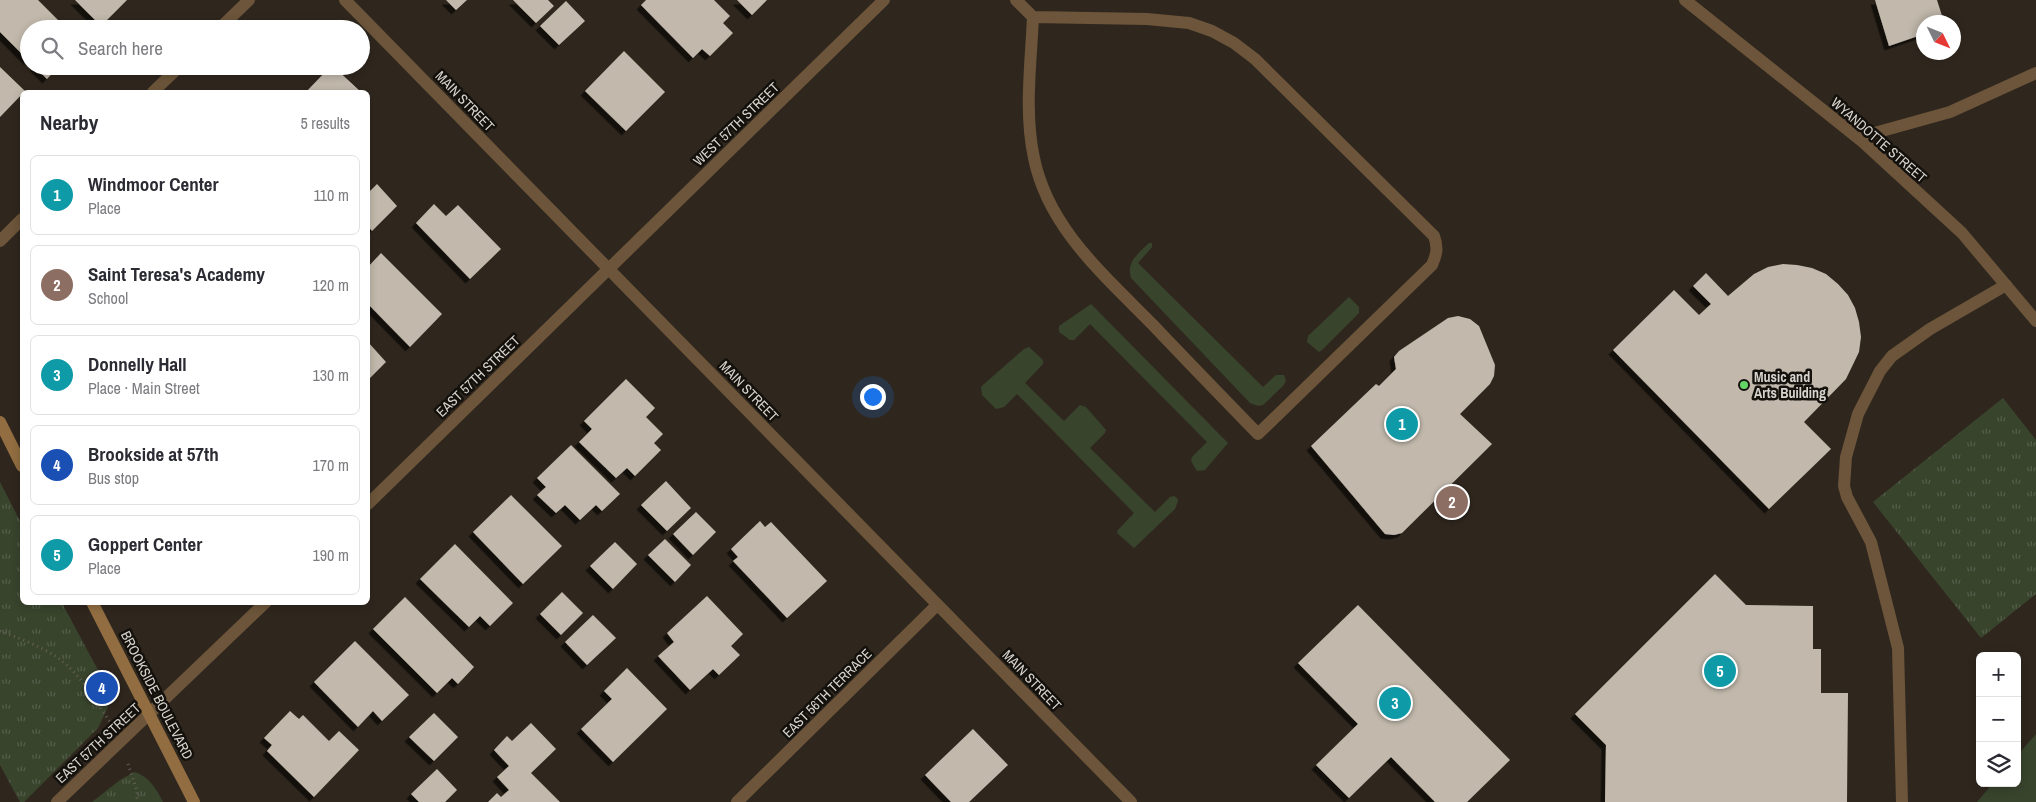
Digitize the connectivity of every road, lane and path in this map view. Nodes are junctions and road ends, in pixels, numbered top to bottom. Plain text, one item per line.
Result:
1 (249, 0) edge
2 (346, 0) edge
3 (884, 0) edge
4 (1016, 0) edge
5 (1685, 0) edge
6 (1033, 17) junction
7 (228, 20) edge
8 (365, 20) edge
9 (370, 25) edge
10 (2036, 73) edge
11 (171, 75) edge
12 (155, 90) edge
13 (1863, 142) junction
14 (20, 221) edge
15 (0, 241) edge
16 (608, 269) junction
17 (2006, 285) junction
18 (2036, 321) edge
19 (0, 422) edge
20 (20, 462) edge
21 (370, 502) edge
22 (94, 605) edge
23 (263, 605) edge
24 (937, 605) junction
25 (0, 631) edge
26 (150, 715) junction
27 (120, 742) junction
28 (57, 802) edge
29 (137, 802) edge
30 (194, 802) edge
31 (737, 802) edge
32 (1131, 802) edge
33 (1902, 802) edge

1 - 7 street
2 - 8 street, MAIN STREET
3 - 16 street, WEST 57TH STREET
4 - 6 street
5 - 13 street, WYANDOTTE STREET
6 - 6 street
9 - 16 street, MAIN STREET
10 - 13 street
11 - 12 street
13 - 17 street, WYANDOTTE STREET
14 - 15 street
16 - 21 street, EAST 57TH STREET
16 - 24 street, MAIN STREET
17 - 18 street, WYANDOTTE STREET
17 - 33 street
19 - 20 main road
22 - 26 main road, BROOKSIDE BOULEVARD
23 - 26 street, EAST 57TH STREET
24 - 31 street, EAST 56TH TERRACE
24 - 32 street, MAIN STREET
25 - 27 path
26 - 27 street, EAST 57TH STREET
26 - 30 main road, BROOKSIDE BOULEVARD
27 - 28 street, EAST 57TH STREET
27 - 29 path

